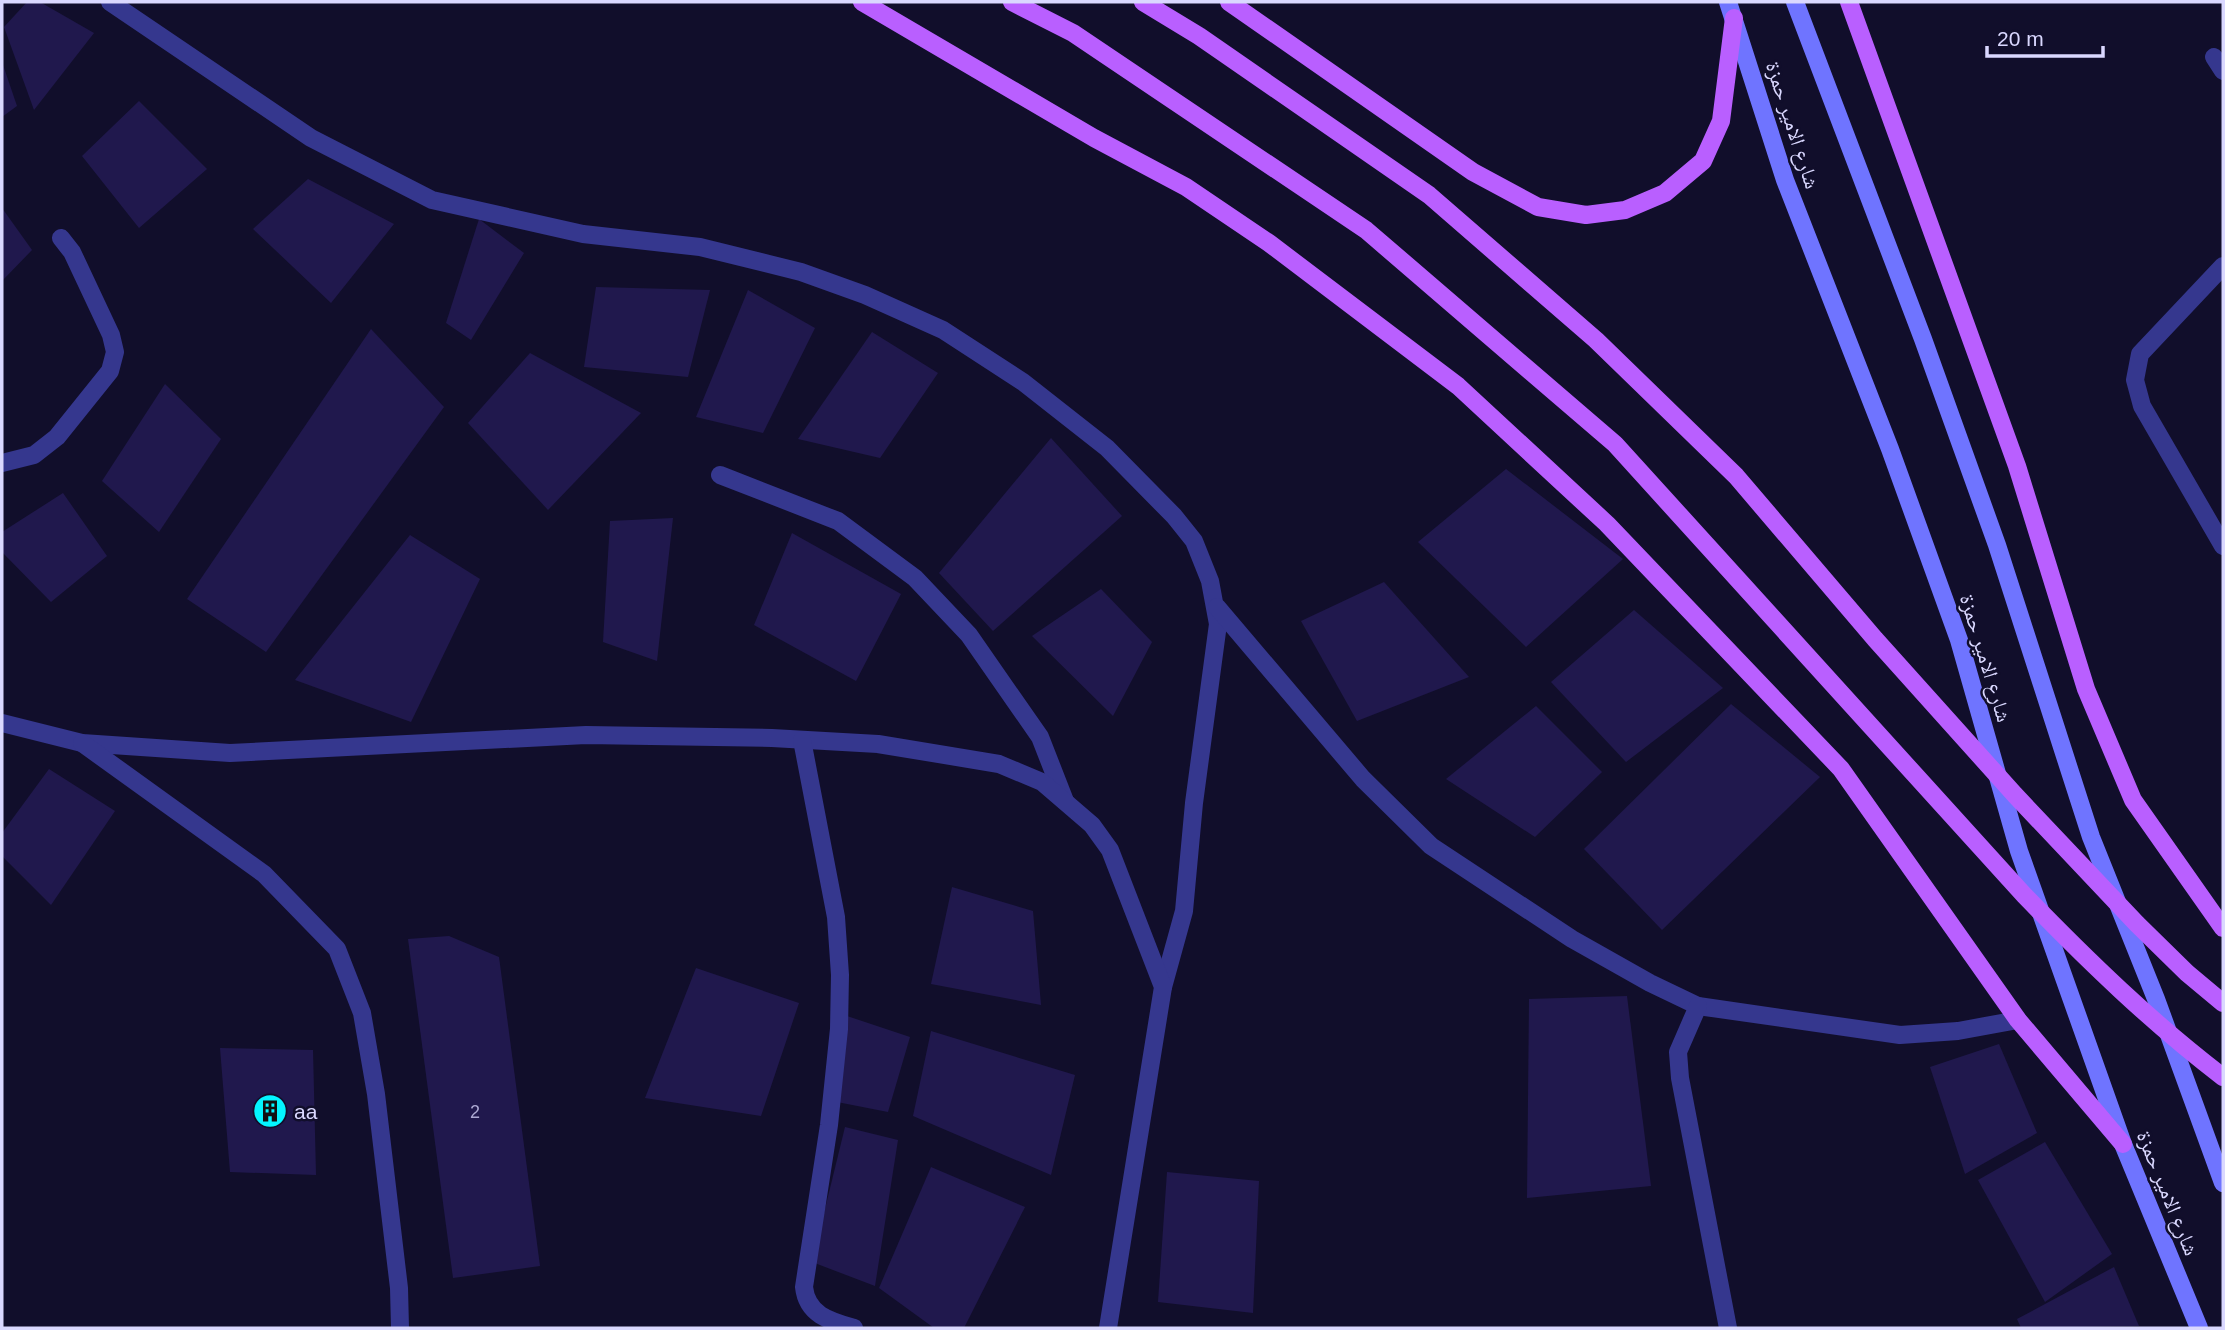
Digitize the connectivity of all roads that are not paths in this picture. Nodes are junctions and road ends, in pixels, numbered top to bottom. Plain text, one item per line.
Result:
1 (110, 2) edge
2 (862, 2) edge
3 (1012, 2) edge
4 (1143, 2) edge
5 (1229, 2) edge
6 (1795, 2) edge
7 (1849, 2) edge
8 (1731, 10) edge
9 (61, 238) dead end
10 (2223, 266) edge
11 (2, 463) edge
12 (720, 475) dead end
13 (2223, 546) edge
14 (1214, 605) junction
15 (2, 723) edge
16 (802, 740) junction
17 (82, 743) junction
18 (1065, 803) junction
19 (2223, 928) edge
20 (1163, 987) junction
21 (2223, 1003) edge
22 (1698, 1006) junction
23 (2018, 1020) junction
24 (2223, 1077) edge
25 (2123, 1144) junction
26 (2223, 1183) edge
27 (400, 1328) edge
28 (854, 1328) edge
29 (1108, 1328) edge
30 (1728, 1328) edge
31 (2199, 1328) edge

1 - 14 street
2 - 23 main road
3 - 24 main road
4 - 21 main road
5 - 8 main road
6 - 26 main road, شارع الامير حمزة
7 - 19 main road
8 - 25 main road, شارع الامير حمزة
9 - 11 street
10 - 13 street
12 - 18 street
14 - 20 street
14 - 22 street
15 - 17 street
16 - 17 street
16 - 18 street
16 - 28 street
17 - 27 street
18 - 20 street
20 - 29 street
22 - 23 street
22 - 30 street
23 - 25 main road
25 - 31 main road, شارع الامير حمزة

